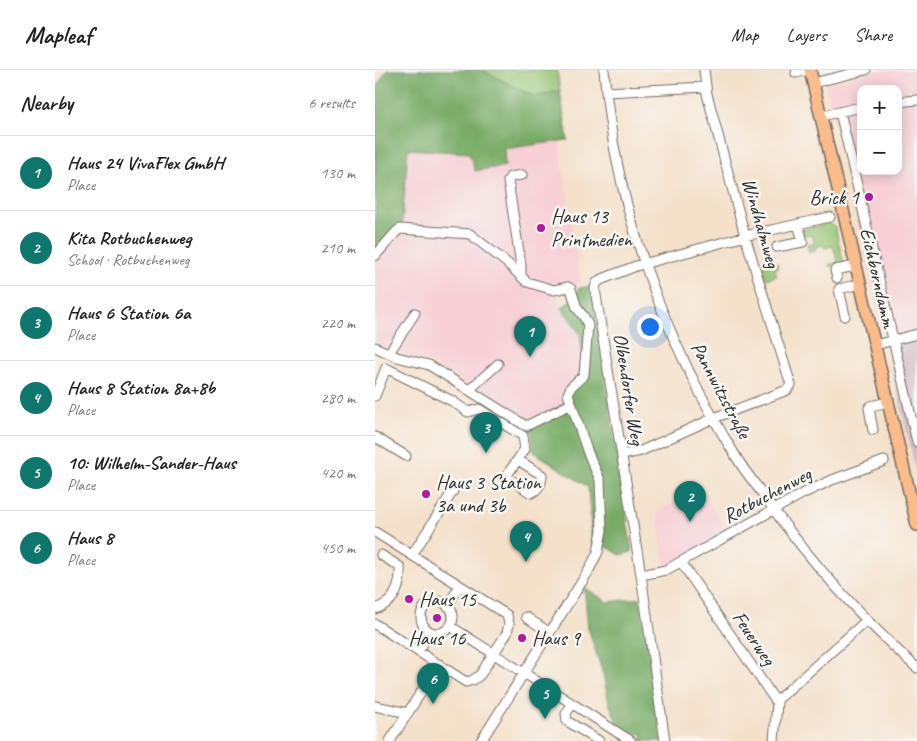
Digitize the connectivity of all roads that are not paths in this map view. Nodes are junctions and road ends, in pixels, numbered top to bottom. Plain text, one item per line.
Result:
1 (604, 70) edge
2 (704, 70) edge
3 (809, 70) edge
4 (866, 70) edge
5 (796, 73) dead end
6 (813, 83) junction
7 (706, 87) junction
8 (606, 92) junction
9 (917, 100) edge
10 (902, 102) edge
11 (857, 108) edge
12 (840, 112) junction
13 (821, 116) junction
14 (522, 174) dead end
15 (830, 217) dead end
16 (798, 224) junction
17 (745, 236) junction
18 (777, 248) dead end
19 (375, 256) edge
20 (643, 264) junction
21 (856, 266) junction
22 (521, 275) junction
23 (837, 278) dead end
24 (860, 284) junction
25 (415, 313) dead end
26 (845, 316) dead end
27 (917, 334) edge
28 (894, 340) junction
29 (875, 344) junction
30 (375, 347) edge
31 (389, 353) junction
32 (498, 364) dead end
33 (469, 390) junction
34 (375, 396) edge
35 (888, 402) junction
36 (571, 404) junction
37 (714, 418) junction
38 (873, 430) dead end
39 (375, 437) edge
40 (917, 442) edge
41 (622, 455) junction
42 (406, 456) dead end
43 (518, 460) dead end
44 (885, 461) dead end
45 (453, 491) dead end
46 (774, 510) junction
47 (917, 525) edge
48 (375, 532) edge
49 (381, 555) dead end
50 (412, 555) junction
51 (681, 562) junction
52 (641, 575) junction
53 (460, 586) junction
54 (447, 606) junction
55 (376, 610) edge
56 (526, 617) dead end
57 (867, 620) junction
58 (375, 624) edge
59 (449, 626) junction
60 (431, 632) junction
61 (550, 632) junction
62 (418, 652) junction
63 (493, 654) junction
64 (439, 664) junction
65 (917, 668) edge
66 (524, 674) junction
67 (776, 702) junction
68 (572, 704) junction
69 (375, 706) edge
70 (408, 713) junction
71 (390, 741) edge
72 (481, 741) edge
73 (599, 741) edge
74 (631, 741) edge
75 (665, 741) edge
76 (774, 741) edge

1 - 8 street, Pannwitzstraße
2 - 7 street, Windhalmweg
3 - 5 street
3 - 6 main road, Eichborndamm
4 - 6 street
6 - 13 main road, Eichborndamm
7 - 8 street
7 - 17 street, Windhalmweg
8 - 20 street, Pannwitzstraße
9 - 10 street
11 - 12 street
12 - 13 street
12 - 28 street
13 - 21 main road, Eichborndamm
14 - 22 street
15 - 16 street, Olbendorfer Weg
16 - 17 street, Olbendorfer Weg
16 - 18 street
17 - 20 street, Olbendorfer Weg
17 - 37 street, Windhalmweg
19 - 22 street
20 - 37 street, Pannwitzstraße
20 - 41 street, Olbendorfer Weg
21 - 23 street
21 - 24 main road, Eichborndamm
22 - 36 street
24 - 26 street
24 - 29 main road, Eichborndamm
25 - 31 street
27 - 28 street
28 - 29 street
28 - 40 street
29 - 35 main road, Eichborndamm
30 - 31 street
31 - 33 street
32 - 33 street
33 - 36 street
34 - 43 street
35 - 38 street
35 - 47 main road, Eichborndamm
36 - 61 street
37 - 41 street
37 - 46 street, Pannwitzstraße
39 - 42 street
41 - 52 street, Olbendorfer Weg
44 - 46 street, Rotbuchenweg
45 - 50 street
46 - 51 street, Rotbuchenweg
46 - 57 street, Pannwitzstraße
48 - 50 street
49 - 55 street
50 - 53 street
51 - 52 street, Rotbuchenweg
51 - 67 street, Feuerweg
52 - 75 street, Olbendorfer Weg
53 - 54 street
53 - 63 street
54 - 59 street
54 - 60 street
56 - 61 street
57 - 65 street, Pannwitzstraße
57 - 67 street
58 - 62 street
59 - 60 street
59 - 63 street
60 - 62 street
61 - 66 street
62 - 64 street
63 - 64 street
63 - 66 street
64 - 70 street
66 - 68 street
66 - 72 street
67 - 76 street
68 - 73 street
68 - 74 street
69 - 70 street
70 - 71 street

